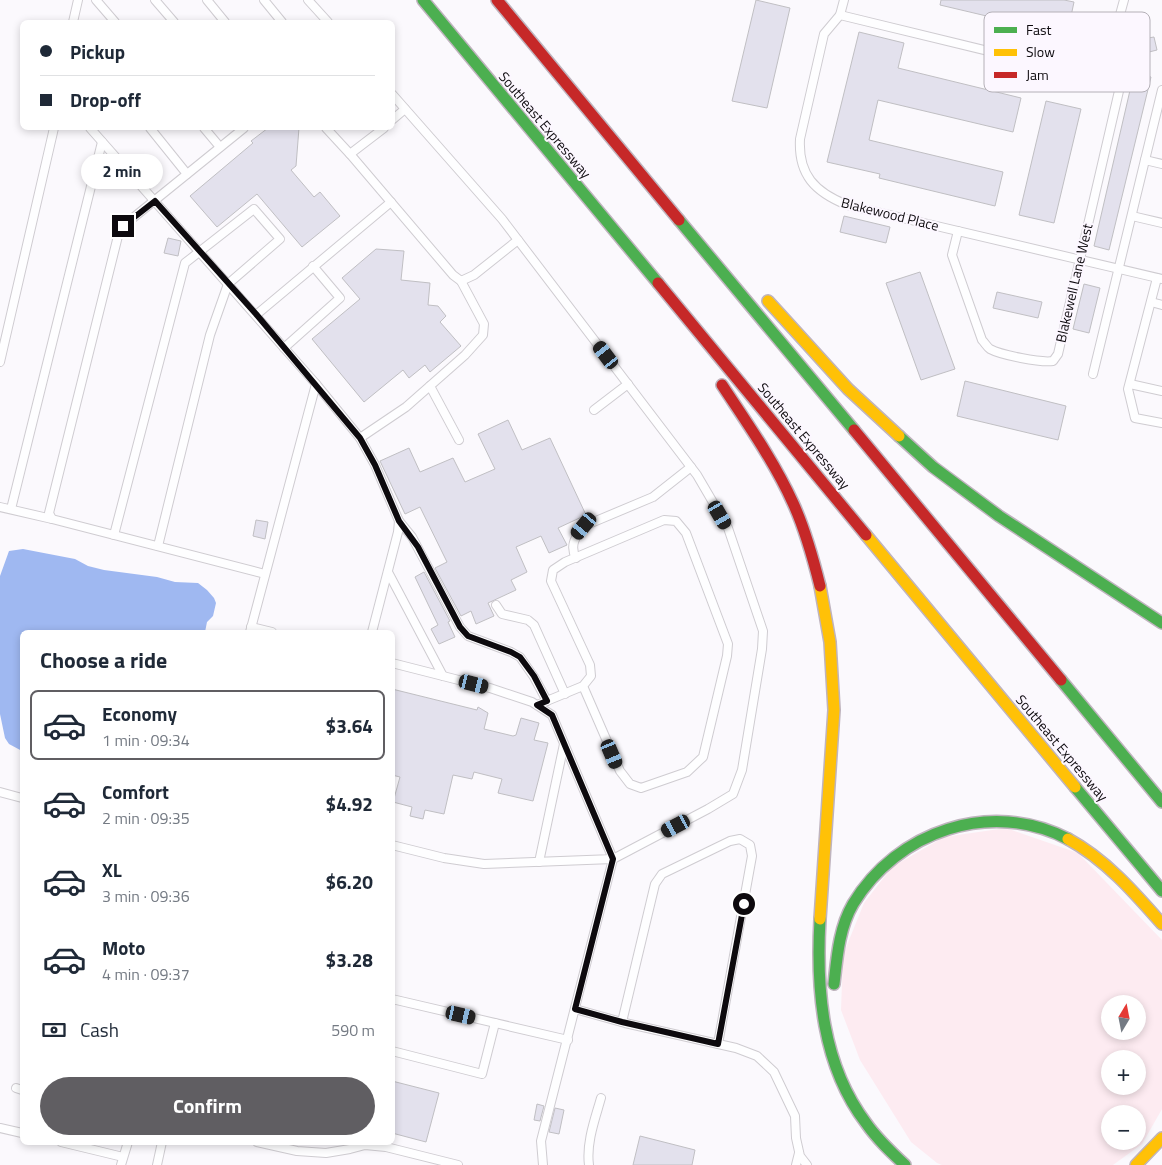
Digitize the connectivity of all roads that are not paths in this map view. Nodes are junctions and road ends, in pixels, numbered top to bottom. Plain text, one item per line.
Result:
1 (78, 0) edge
2 (96, 0) edge
3 (155, 0) edge
4 (207, 0) edge
5 (264, 0) edge
6 (308, 0) edge
7 (423, 0) edge
8 (497, 0) edge
9 (844, 0) edge
10 (840, 15) junction
11 (73, 20) edge
12 (113, 20) edge
13 (172, 20) edge
14 (223, 20) edge
15 (280, 20) edge
16 (326, 20) edge
17 (984, 50) edge
18 (1162, 90) edge
19 (1119, 92) edge
20 (395, 97) edge
21 (405, 108) junction
22 (395, 117) edge
23 (54, 130) edge
24 (92, 130) edge
25 (152, 130) edge
26 (206, 130) edge
27 (241, 130) edge
28 (328, 130) edge
29 (378, 130) edge
30 (102, 142) junction
31 (220, 147) junction
32 (350, 154) junction
33 (1145, 160) junction
34 (1162, 164) edge
35 (187, 174) junction
36 (661, 198) junction
37 (155, 201) junction
38 (391, 202) junction
39 (1132, 216) junction
40 (1162, 222) edge
41 (958, 231) junction
42 (518, 240) junction
43 (719, 250) dead end
44 (199, 251) junction
45 (1079, 259) junction
46 (313, 266) junction
47 (1119, 269) junction
48 (1159, 278) edge
49 (461, 280) junction
50 (228, 284) junction
51 (759, 292) dead end
52 (670, 298) junction
53 (1150, 302) junction
54 (1162, 304) edge
55 (256, 314) junction
56 (284, 348) junction
57 (707, 361) dead end
58 (0, 362) edge
59 (1093, 374) dead end
60 (717, 377) dead end
61 (316, 384) junction
62 (628, 384) junction
63 (1130, 384) junction
64 (430, 386) junction
65 (1162, 391) edge
66 (594, 410) dead end
67 (1162, 423) edge
68 (360, 438) junction
69 (459, 440) dead end
70 (691, 467) junction
71 (0, 507) edge
72 (11, 510) junction
73 (52, 519) junction
74 (399, 521) junction
75 (114, 535) junction
76 (158, 546) junction
77 (576, 558) junction
78 (388, 572) junction
79 (265, 574) junction
80 (496, 605) dead end
81 (1162, 623) edge
82 (251, 630) edge
83 (373, 630) edge
84 (395, 664) edge
85 (443, 676) junction
86 (583, 686) junction
87 (565, 694) junction
88 (547, 701) junction
89 (537, 705) junction
90 (564, 744) junction
91 (0, 792) edge
92 (20, 797) edge
93 (1162, 802) edge
94 (395, 846) edge
95 (613, 859) junction
96 (539, 862) junction
97 (1162, 891) edge
98 (1162, 924) edge
99 (834, 995) dead end
100 (395, 999) edge
101 (575, 1009) junction
102 (622, 1022) junction
103 (495, 1023) junction
104 (568, 1040) junction
105 (718, 1044) junction
106 (395, 1052) edge
107 (600, 1098) dead end
108 (0, 1128) edge
109 (20, 1133) edge
110 (1162, 1138) edge
111 (71, 1145) edge
112 (127, 1145) edge
113 (161, 1145) edge
114 (270, 1145) edge
115 (298, 1145) edge
116 (297, 1151) junction
117 (800, 1153) junction
118 (122, 1161) edge
119 (156, 1165) edge
120 (458, 1165) edge
121 (543, 1165) edge
122 (589, 1165) edge
123 (796, 1165) edge
124 (807, 1165) edge
125 (905, 1165) edge
126 (1136, 1165) edge

1 - 11 lane
2 - 12 lane
3 - 13 lane
4 - 14 lane
5 - 15 lane
6 - 16 lane
7 - 52 highway, Southeast Expressway
8 - 36 highway
9 - 10 lane
10 - 17 lane
10 - 41 lane, Blakewood Place
18 - 33 lane
19 - 45 lane, Blakewell Lane West
20 - 21 lane
21 - 22 lane
21 - 42 lane
23 - 58 lane
24 - 30 lane
25 - 35 lane
26 - 31 lane
27 - 31 lane
28 - 32 lane
29 - 32 lane
30 - 37 lane
30 - 72 lane
31 - 35 lane
32 - 38 lane
33 - 34 lane
33 - 39 lane
35 - 37 lane
36 - 43 highway
36 - 93 highway
37 - 44 lane
37 - 73 lane
38 - 46 lane
38 - 49 lane
39 - 40 lane
39 - 47 lane
41 - 45 lane, Blakewood Place
41 - 45 lane, Blakewell Lane West
42 - 49 lane
42 - 62 lane
44 - 50 lane
44 - 50 lane
44 - 75 lane
45 - 47 lane, Blakewood Place
46 - 55 lane
46 - 56 lane
47 - 48 lane, Blakewood Place
47 - 59 lane
48 - 53 lane
49 - 64 lane
50 - 55 lane
50 - 76 lane
51 - 81 highway
52 - 57 highway
52 - 97 highway, Southeast Expressway
53 - 54 lane
53 - 63 lane
55 - 56 lane
56 - 61 lane
60 - 125 highway
61 - 68 lane
61 - 79 lane
62 - 66 lane
62 - 70 lane
63 - 65 lane
63 - 67 lane
64 - 68 lane
64 - 69 lane
68 - 74 lane
70 - 77 lane
70 - 95 lane
71 - 72 lane
72 - 73 lane
73 - 75 lane
74 - 78 lane
74 - 88 lane
75 - 76 lane
76 - 79 lane
77 - 86 lane
77 - 86 lane
78 - 83 lane
78 - 85 lane
79 - 82 lane
80 - 87 lane
84 - 85 lane
85 - 89 lane
86 - 87 lane
87 - 88 lane
88 - 89 lane
89 - 90 lane
90 - 95 lane
90 - 96 lane
91 - 92 lane
94 - 96 lane
95 - 96 lane
95 - 101 lane
98 - 99 highway
100 - 103 lane
101 - 102 lane
101 - 104 lane
102 - 105 lane
102 - 105 lane
103 - 104 lane
103 - 106 lane
104 - 121 lane
105 - 117 lane
107 - 122 lane
108 - 109 lane
110 - 126 highway
111 - 118 lane
112 - 118 lane
113 - 119 lane
114 - 116 lane
115 - 116 lane
116 - 120 lane
117 - 123 lane
117 - 124 lane

